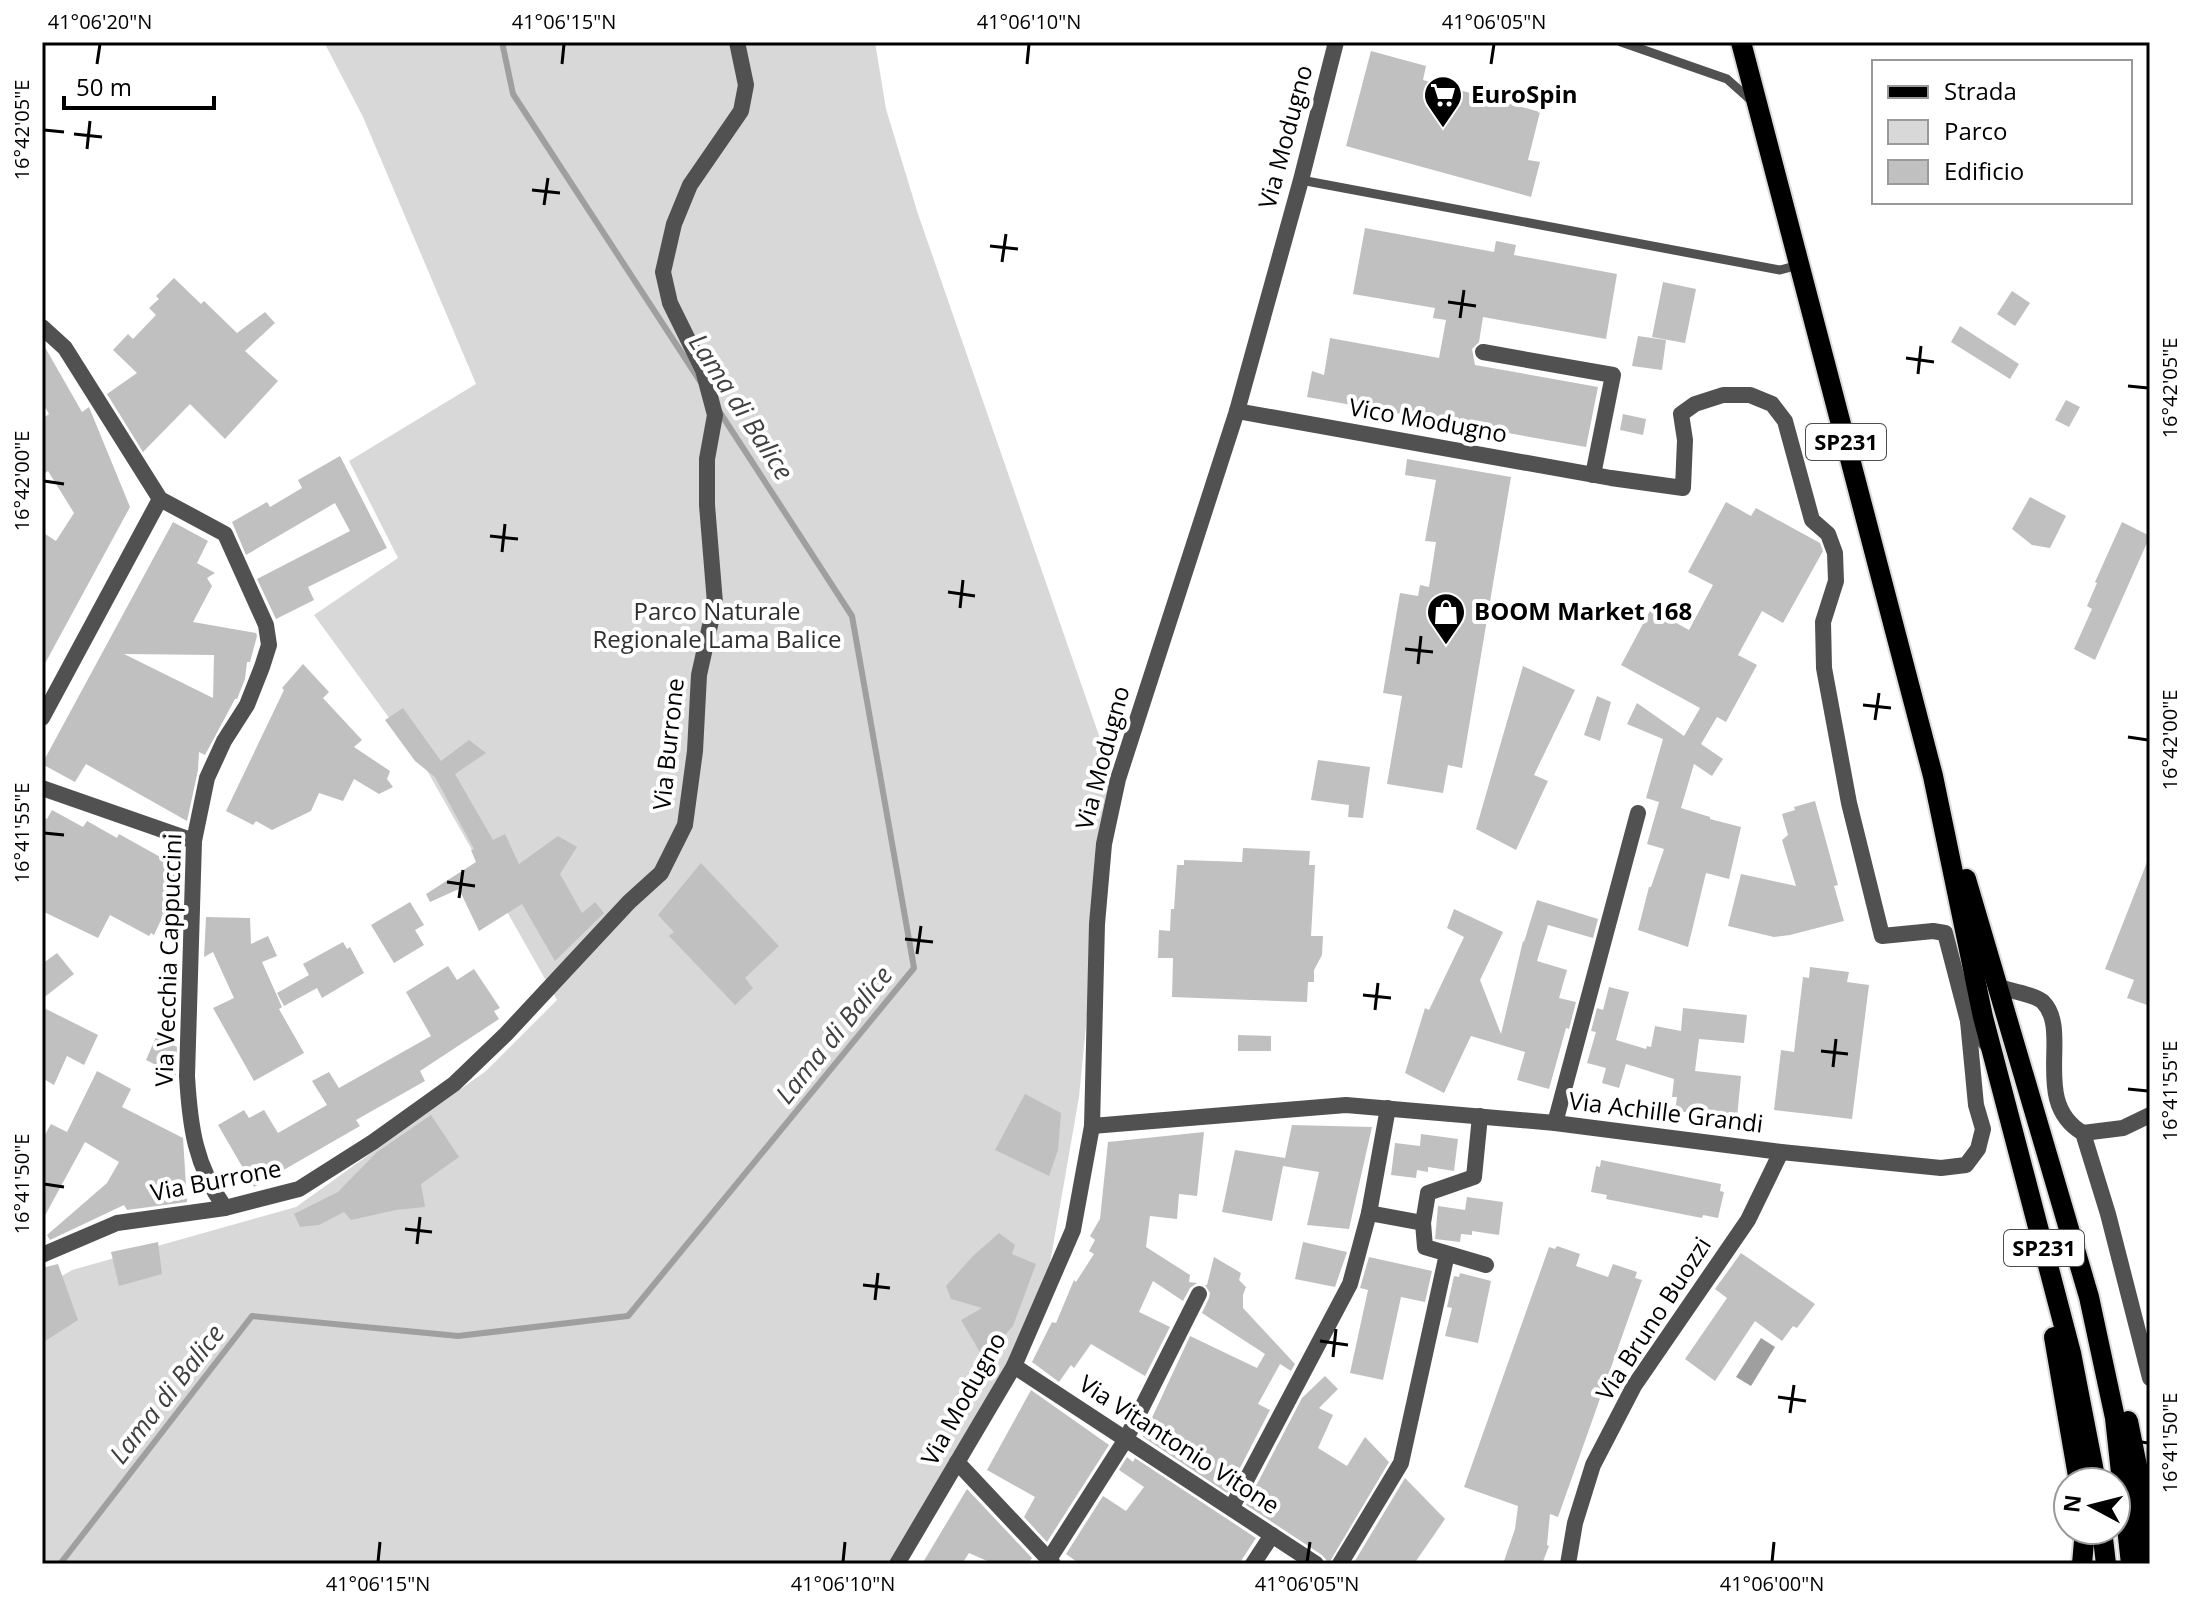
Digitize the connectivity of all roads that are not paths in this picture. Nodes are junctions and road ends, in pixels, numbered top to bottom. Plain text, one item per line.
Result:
1 (737, 42) edge
2 (1336, 42) edge
3 (1621, 42) edge
4 (1741, 42) edge
5 (1758, 107) junction
6 (1301, 180) junction
7 (1799, 265) junction
8 (44, 330) edge
9 (1483, 352) dead end
10 (1237, 411) junction
11 (1593, 475) junction
12 (160, 499) junction
13 (42, 718) edge
14 (1933, 776) junction
15 (42, 788) edge
16 (1638, 813) dead end
17 (194, 841) junction
18 (1919, 932) joint
19 (1996, 986) junction
20 (1968, 1021) junction
21 (1992, 1051) junction
22 (1388, 1108) junction
23 (2150, 1115) edge
24 (1480, 1116) junction
25 (1555, 1123) junction
26 (2037, 1123) junction
27 (1092, 1126) junction
28 (2083, 1133) junction
29 (1781, 1152) junction
30 (2029, 1187) junction
31 (225, 1208) junction
32 (1369, 1213) junction
33 (1423, 1223) junction
34 (1447, 1254) junction
35 (42, 1255) edge
36 (1486, 1265) dead end
37 (1199, 1294) dead end
38 (1014, 1366) junction
39 (2150, 1378) edge
40 (1126, 1439) junction
41 (957, 1462) junction
42 (2076, 1466) edge
43 (2093, 1466) edge
44 (1232, 1507) junction
45 (1272, 1535) junction
46 (1049, 1563) edge
47 (897, 1564) edge
48 (1253, 1564) edge
49 (1316, 1564) edge
50 (1340, 1564) edge
51 (1568, 1564) edge
52 (2131, 1564) edge
53 (2148, 1564) edge

1 - 31 street, Via Burrone
2 - 6 street, Via Modugno
3 - 5 lane
4 - 5 main road, SP231
5 - 7 main road, SP231
6 - 7 lane
6 - 10 street, Via Modugno
7 - 14 main road, SP231
8 - 12 street, Via Vecchia Cappuccini
9 - 11 street
10 - 11 street, Vico Modugno
10 - 27 street, Via Modugno
11 - 18 street, Vico Modugno
12 - 13 street
12 - 17 street, Via Vecchia Cappuccini
14 - 19 main road, SP231
14 - 21 main road, SP231
15 - 17 street
16 - 25 street
17 - 31 street, Via Vecchia Cappuccini
18 - 20 street, Via Achille Grandi
19 - 26 main road, SP231
19 - 28 street
20 - 21 street
20 - 29 street, Via Achille Grandi
21 - 30 main road, SP231
22 - 24 street, Via Achille Grandi
22 - 27 street, Via Achille Grandi
22 - 32 street
23 - 28 street
24 - 25 street, Via Achille Grandi
24 - 33 street
25 - 29 street, Via Achille Grandi
26 - 52 main road, SP231
26 - 53 main road
27 - 38 street, Via Modugno
28 - 39 street
29 - 51 street, Via Bruno Buozzi
30 - 42 main road
30 - 43 main road, SP231
31 - 35 street, Via Burrone
32 - 33 street
32 - 44 street
33 - 34 street
34 - 36 street
34 - 50 street
37 - 40 street
38 - 40 street, Via Vitantonio Vitone
38 - 41 street, Via Modugno
40 - 44 street, Via Vitantonio Vitone
40 - 46 street
41 - 46 street
41 - 47 street, Via Modugno
44 - 45 street, Via Vitantonio Vitone
45 - 48 street
45 - 49 street, Via Vitantonio Vitone

